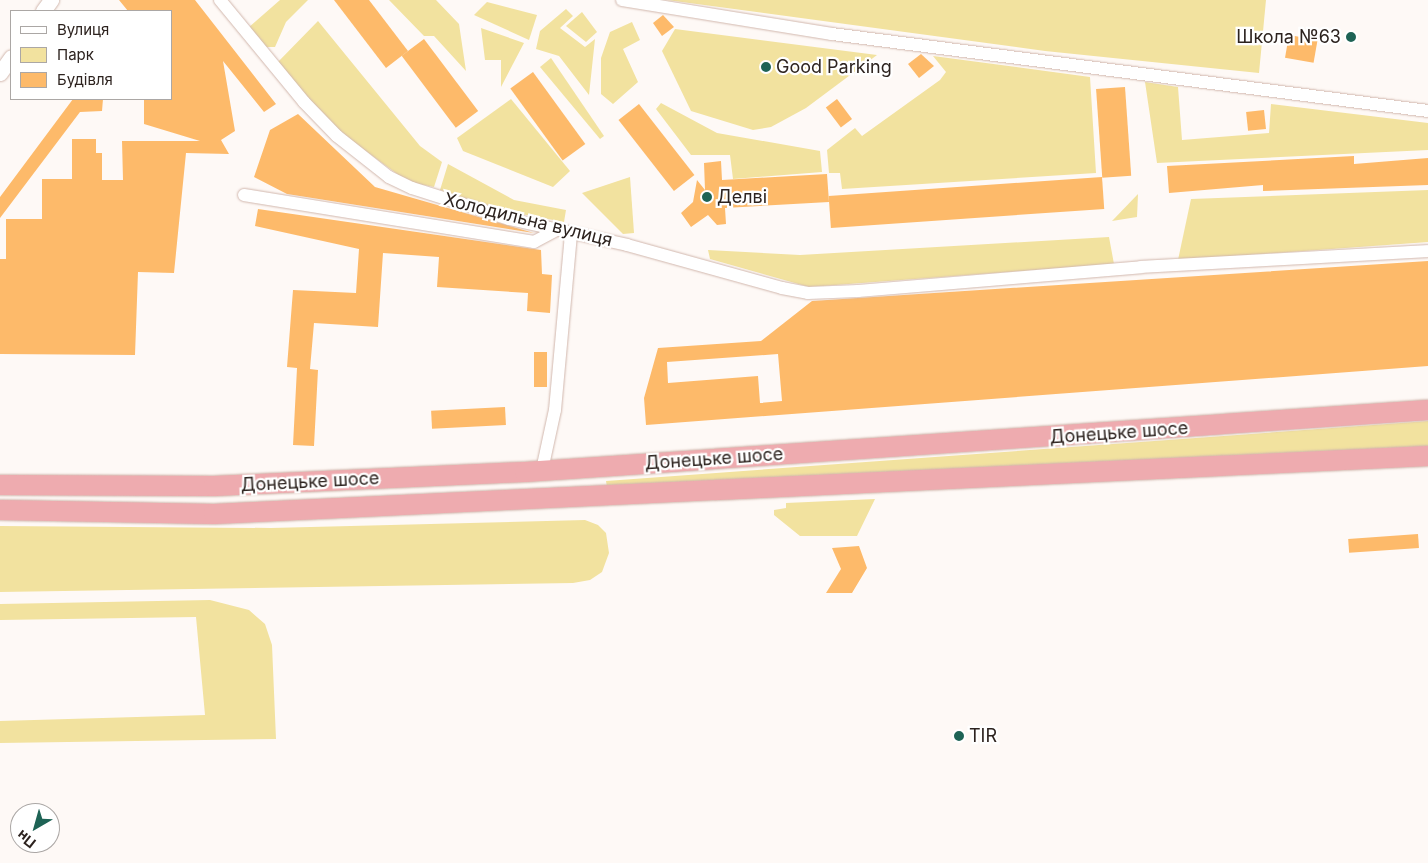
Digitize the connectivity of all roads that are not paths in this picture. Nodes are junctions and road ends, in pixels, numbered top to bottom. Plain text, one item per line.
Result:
1 (220, 0) edge
2 (622, 0) edge
3 (10, 58) edge
4 (0, 73) edge
5 (1428, 111) edge
6 (244, 195) dead end
7 (557, 230) junction
8 (571, 233) junction
9 (1428, 251) edge
10 (1428, 410) edge
11 (1428, 456) edge
12 (542, 470) junction
13 (0, 486) edge
14 (0, 510) edge

1 - 7 street, Холодильна вулиця
2 - 5 street
3 - 4 street
6 - 7 street
7 - 8 street, Холодильна вулиця
8 - 9 street, Холодильна вулиця
8 - 12 street
10 - 12 highway, Донецьке шосе
11 - 14 highway, Донецьке шосе
12 - 13 highway, Донецьке шосе

